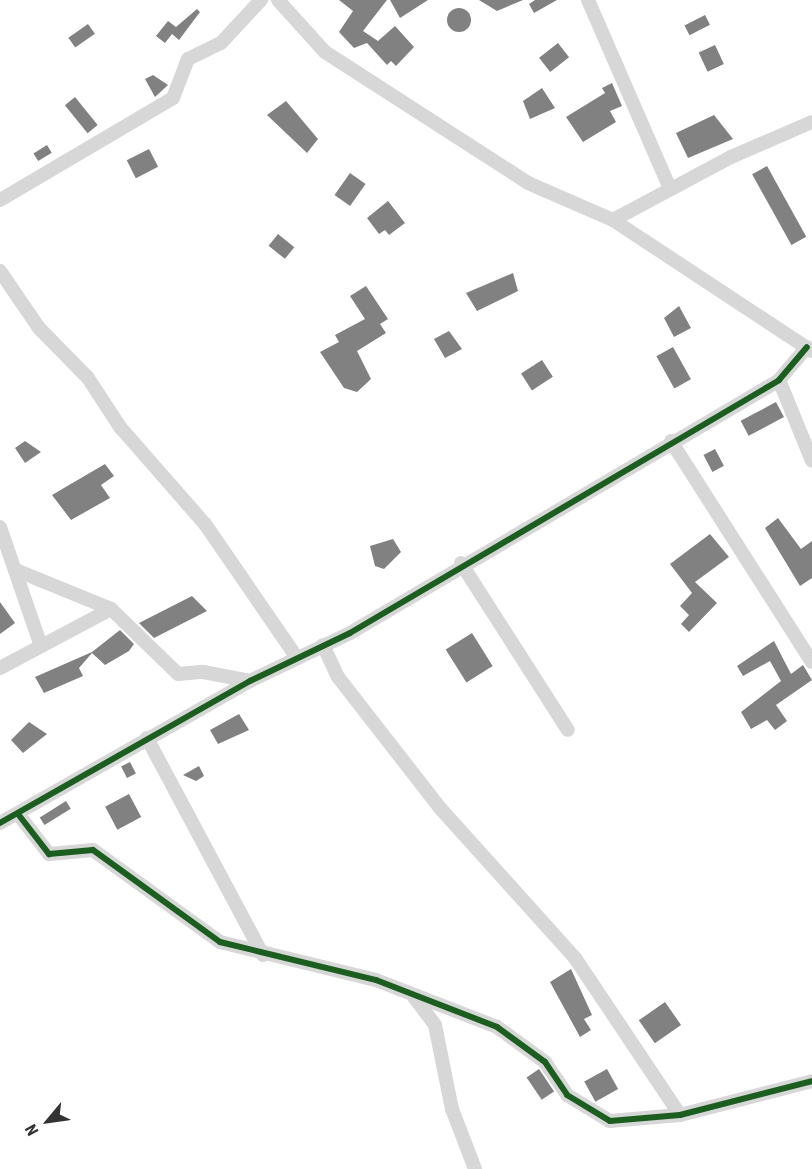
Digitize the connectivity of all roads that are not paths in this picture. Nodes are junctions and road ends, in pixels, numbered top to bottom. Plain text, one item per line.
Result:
1 (261, 0) edge
2 (278, 0) edge
3 (588, 0) edge
4 (812, 122) edge
5 (670, 189) junction
6 (0, 200) edge
7 (613, 220) junction
8 (0, 271) edge
9 (809, 349) edge
10 (778, 380) junction
11 (671, 441) junction
12 (812, 461) edge
13 (0, 527) edge
14 (461, 563) junction
15 (18, 571) junction
16 (111, 609) junction
17 (323, 645) junction
18 (41, 646) junction
19 (297, 658) junction
20 (812, 662) edge
21 (0, 668) edge
22 (250, 681) junction
23 (568, 729) dead end
24 (147, 738) junction
25 (8, 817) edge
26 (263, 955) junction
27 (414, 997) junction
28 (812, 1081) edge
29 (680, 1115) junction
30 (475, 1169) edge

1 - 6 street
2 - 7 street
3 - 5 street
4 - 5 street
5 - 7 street
7 - 9 street
8 - 19 street
9 - 10 street
10 - 11 street
10 - 12 street
11 - 14 street
11 - 20 street
13 - 15 street
14 - 17 street
14 - 23 street
15 - 16 street
15 - 18 street
16 - 18 street
16 - 22 street
17 - 19 street
17 - 29 street
18 - 21 street
19 - 22 street
22 - 24 street
24 - 25 street
24 - 26 street
25 - 26 street
26 - 27 street
27 - 29 street
27 - 30 street
28 - 29 street

